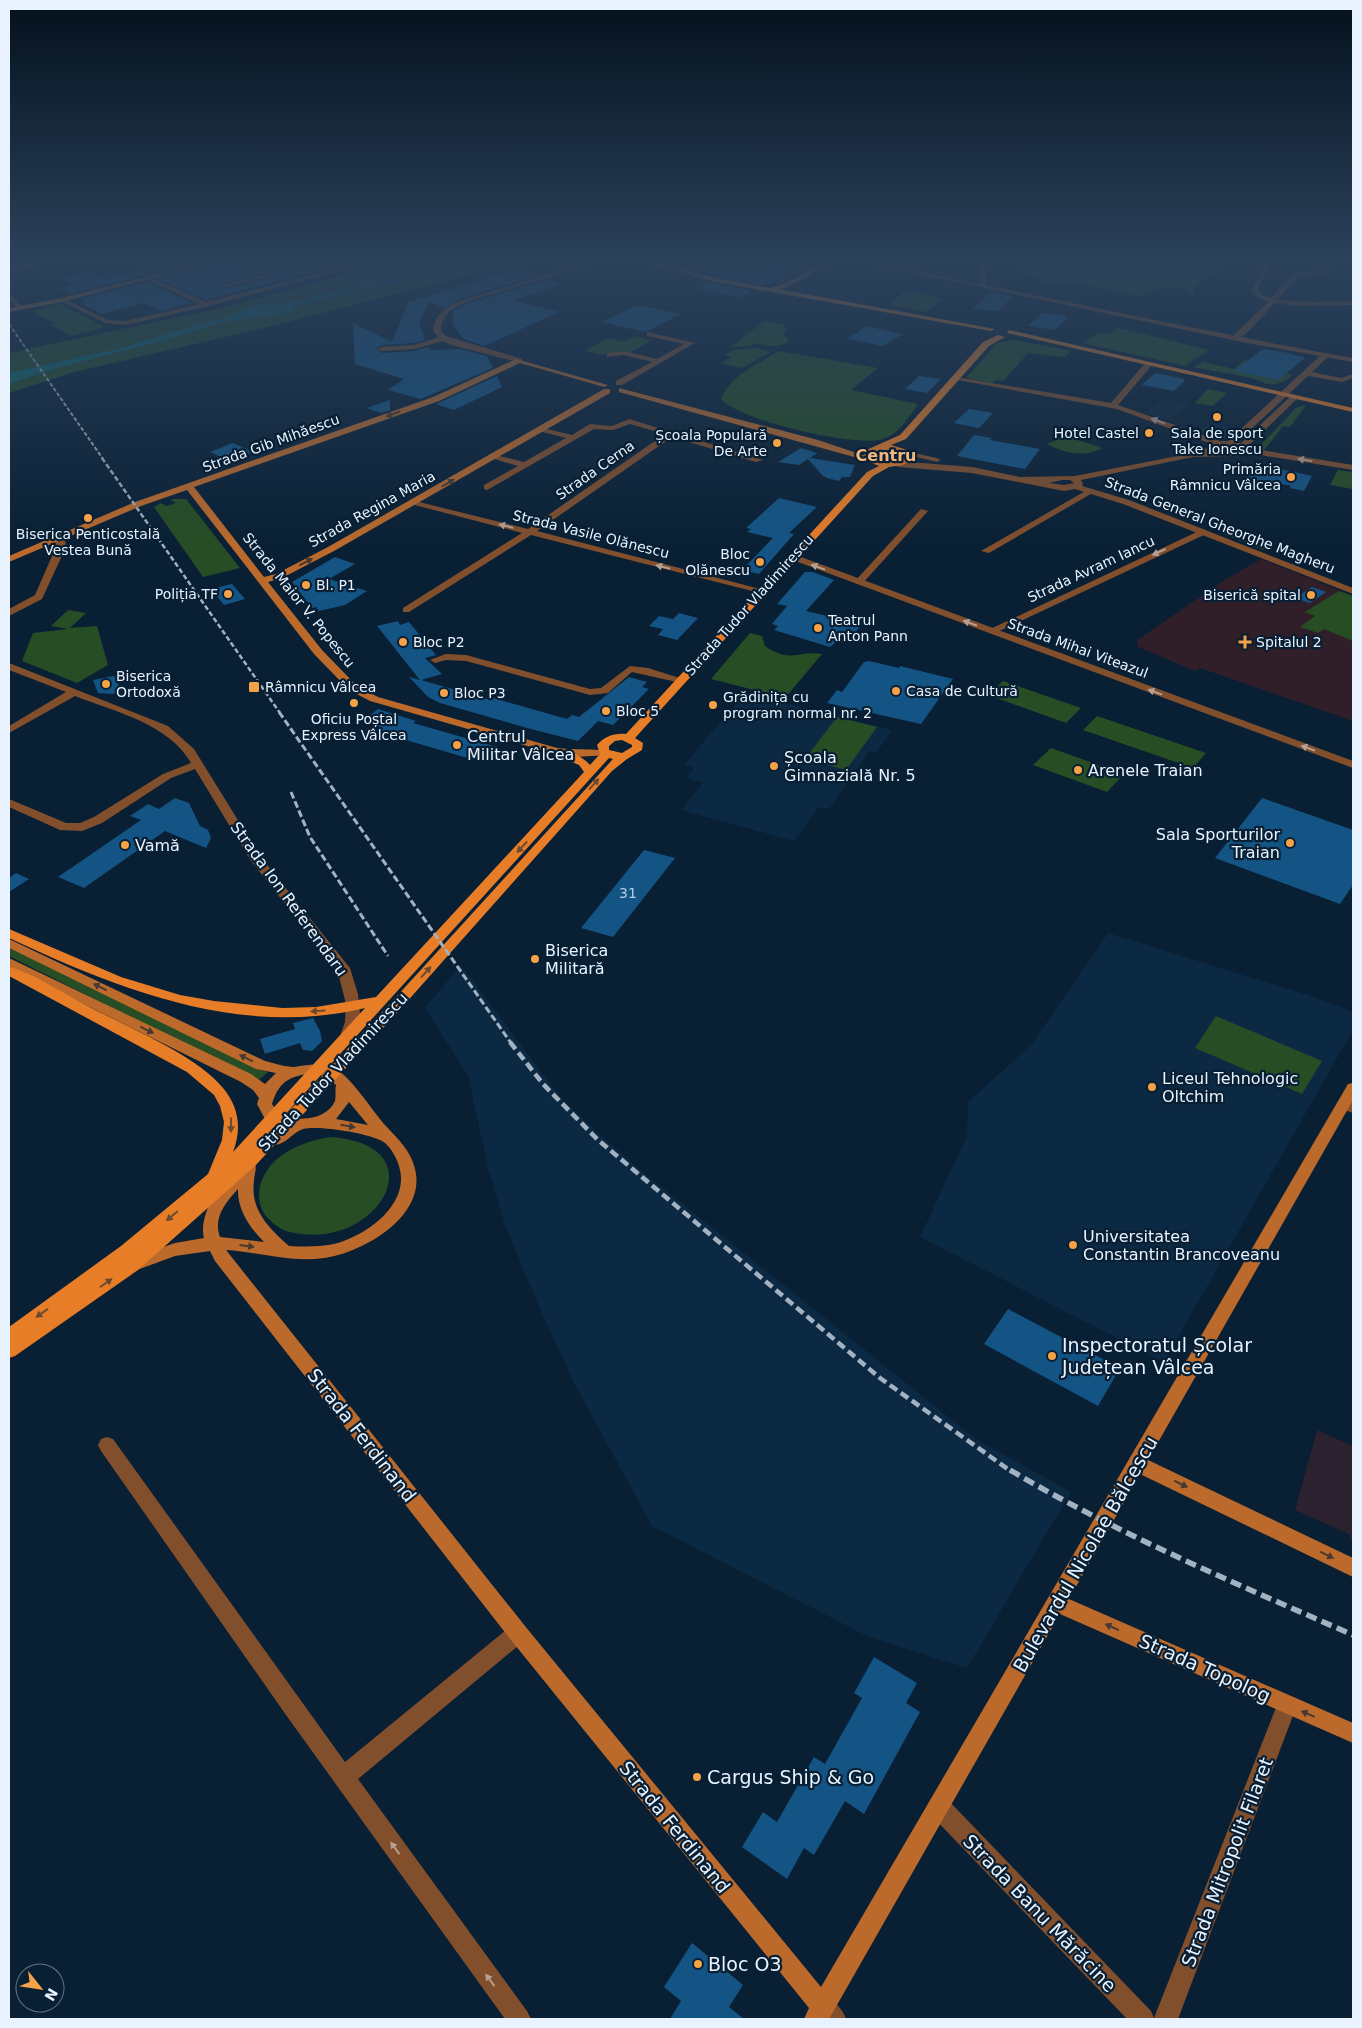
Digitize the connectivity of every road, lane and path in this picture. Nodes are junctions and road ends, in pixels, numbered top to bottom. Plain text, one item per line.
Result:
1 (510, 359) edge
2 (648, 359) edge
3 (662, 359) edge
4 (973, 359) edge
5 (1124, 359) edge
6 (1322, 359) edge
7 (518, 361) junction
8 (658, 361) junction
9 (1149, 364) junction
10 (1306, 373) junction
11 (1353, 376) edge
12 (956, 378) junction
13 (621, 386) junction
14 (605, 388) junction
15 (1284, 394) junction
16 (1295, 397) junction
17 (1113, 406) junction
18 (1353, 410) edge
19 (542, 429) junction
20 (672, 433) junction
21 (572, 437) junction
22 (902, 437) junction
23 (815, 442) junction
24 (1231, 443) junction
25 (1218, 445) junction
26 (877, 448) junction
27 (1244, 448) junction
28 (905, 451) junction
29 (1233, 454) junction
30 (1194, 455) junction
31 (494, 456) junction
32 (870, 459) junction
33 (759, 460) dead end
34 (894, 464) junction
35 (524, 465) junction
36 (1353, 468) edge
37 (972, 470) junction
38 (870, 474) junction
39 (222, 475) junction
40 (1075, 483) junction
41 (189, 487) junction
42 (487, 487) dead end
43 (1092, 491) junction
44 (164, 495) junction
45 (198, 497) junction
46 (414, 502) junction
47 (924, 511) dead end
48 (530, 532) junction
49 (1203, 532) junction
50 (60, 537) junction
51 (986, 550) dead end
52 (793, 557) junction
53 (9, 559) edge
54 (262, 581) junction
55 (859, 582) junction
56 (1353, 591) edge
57 (761, 592) junction
58 (406, 610) dead end
59 (9, 613) edge
60 (992, 631) junction
61 (434, 660) dead end
62 (9, 666) edge
63 (681, 680) junction
64 (74, 692) junction
65 (9, 730) edge
66 (629, 738) junction
67 (552, 750) junction
68 (606, 750) junction
69 (623, 756) junction
70 (198, 764) junction
71 (1353, 765) edge
72 (590, 772) junction
73 (9, 803) edge
74 (561, 813) junction
75 (9, 934) edge
76 (9, 942) edge
77 (9, 962) edge
78 (9, 971) edge
79 (178, 998) joint
80 (383, 1000) junction
81 (323, 1070) junction
82 (293, 1072) junction
83 (343, 1084) junction
84 (1353, 1088) edge
85 (266, 1103) junction
86 (1348, 1106) edge
87 (303, 1125) junction
88 (387, 1138) junction
89 (253, 1160) junction
90 (208, 1184) junction
91 (284, 1251) junction
92 (132, 1265) junction
93 (9, 1336) edge
94 (9, 1351) edge
95 (107, 1445) dead end
96 (1137, 1463) junction
97 (1353, 1568) edge
98 (1056, 1603) junction
99 (518, 1633) junction
100 (1287, 1705) junction
101 (1353, 1734) edge
102 (344, 1777) junction
103 (939, 1807) junction
104 (824, 2015) edge
105 (519, 2019) edge
106 (1142, 2019) edge
107 (1166, 2019) edge

1 - 7 street
2 - 8 street
3 - 8 street
4 - 12 main road
5 - 9 main road
6 - 10 street
7 - 14 main road
7 -> 39 main road, Strada Gib Mihăescu
8 - 13 street
9 - 15 main road
9 - 17 street
10 - 11 street
10 - 15 street
12 - 17 street
12 - 22 main road
13 - 14 main road
13 - 23 main road
14 - 19 main road, Strada Regina Maria
15 - 16 main road
15 - 24 street
16 - 18 main road
16 - 27 street
25 -> 17 street
19 - 21 street
19 - 31 main road, Strada Regina Maria
20 - 21 street
20 - 33 street
20 - 48 street, Strada Cerna
21 - 35 street
22 - 26 main road
22 - 28 main road
23 - 26 main road
23 - 32 main road
24 - 25 street
24 - 27 street
25 - 29 street
25 - 30 street
26 - 28 main road
26 - 32 main road
27 - 29 street
36 -> 27 street
28 - 34 main road, Strada Tudor Vladimirescu
28 - 37 street
29 - 30 street
30 - 40 street
31 - 35 street
46 -> 31 main road, Strada Regina Maria
32 - 34 main road
32 - 38 main road
34 - 37 street
34 - 38 main road, Strada Tudor Vladimirescu
35 - 42 street
37 - 40 street
38 - 52 main road, Strada Tudor Vladimirescu
39 - 41 main road, Strada Gib Mihăescu
39 - 45 main road
40 - 43 street, Strada General Gheorghe Magheru
41 - 44 main road, Strada Gib Mihăescu
41 - 45 main road, Strada Maior V. Popescu
43 - 49 street, Strada General Gheorghe Magheru
43 - 51 street
44 - 45 main road
44 - 50 main road, Strada Gib Mihăescu
45 - 54 main road, Strada Maior V. Popescu
48 -> 46 street, Strada Vasile Olănescu
54 -> 46 main road, Strada Regina Maria
47 - 55 street
57 -> 48 street, Strada Vasile Olănescu
48 - 58 street, Strada Cerna
49 - 56 street, Strada General Gheorghe Magheru
49 -> 60 street, Strada Avram Iancu
50 - 53 main road, Strada Gib Mihăescu
50 - 59 street
55 -> 52 street, Strada Mihai Viteazul
52 - 57 main road, Strada Tudor Vladimirescu
54 - 67 main road, Strada Maior V. Popescu
60 -> 55 street, Strada Mihai Viteazul
57 - 63 main road, Strada Tudor Vladimirescu
71 -> 60 street, Strada Mihai Viteazul
61 - 63 street
62 - 64 street, Strada Ion Referendaru
63 - 66 main road, Strada Tudor Vladimirescu
64 - 65 street
64 - 70 street, Strada Ion Referendaru
66 - 68 main road
66 - 69 main road, Strada Tudor Vladimirescu
67 - 68 main road, Strada Maior V. Popescu
67 - 72 main road
68 - 69 main road
68 - 72 main road, Strada Tudor Vladimirescu
74 -> 69 main road, Strada Tudor Vladimirescu
70 - 73 street
70 - 81 street, Strada Ion Referendaru
72 - 74 main road, Strada Tudor Vladimirescu
74 -> 80 main road, Strada Tudor Vladimirescu
89 -> 74 main road, Strada Tudor Vladimirescu
75 - 79 main road
82 -> 76 main road
77 -> 85 main road
78 -> 90 main road
80 -> 79 main road
80 - 90 main road, Strada Tudor Vladimirescu
81 - 82 main road
81 - 83 main road
82 - 85 main road
83 - 87 main road
83 - 88 main road
84 - 86 main road, Bulevardul Nicolae Bălcescu
85 - 87 main road
85 - 89 main road
86 - 96 main road, Bulevardul Nicolae Bălcescu
87 -> 88 main road
87 - 89 main road
88 - 91 main road
89 - 91 main road
89 - 92 main road, Strada Tudor Vladimirescu
89 - 99 main road, Strada Ferdinand
90 -> 93 main road, Strada Tudor Vladimirescu
92 -> 91 main road
94 -> 92 main road, Strada Tudor Vladimirescu
95 - 102 street
96 -> 97 main road
96 - 98 main road, Bulevardul Nicolae Bălcescu
100 -> 98 main road, Strada Topolog
98 - 103 main road, Bulevardul Nicolae Bălcescu
99 - 102 street
99 - 104 main road, Strada Ferdinand
101 -> 100 main road, Strada Topolog
100 - 107 street, Strada Mitropolit Filaret
105 -> 102 street
103 - 104 main road, Bulevardul Nicolae Bălcescu
103 - 106 street, Strada Banu Mărăcine

